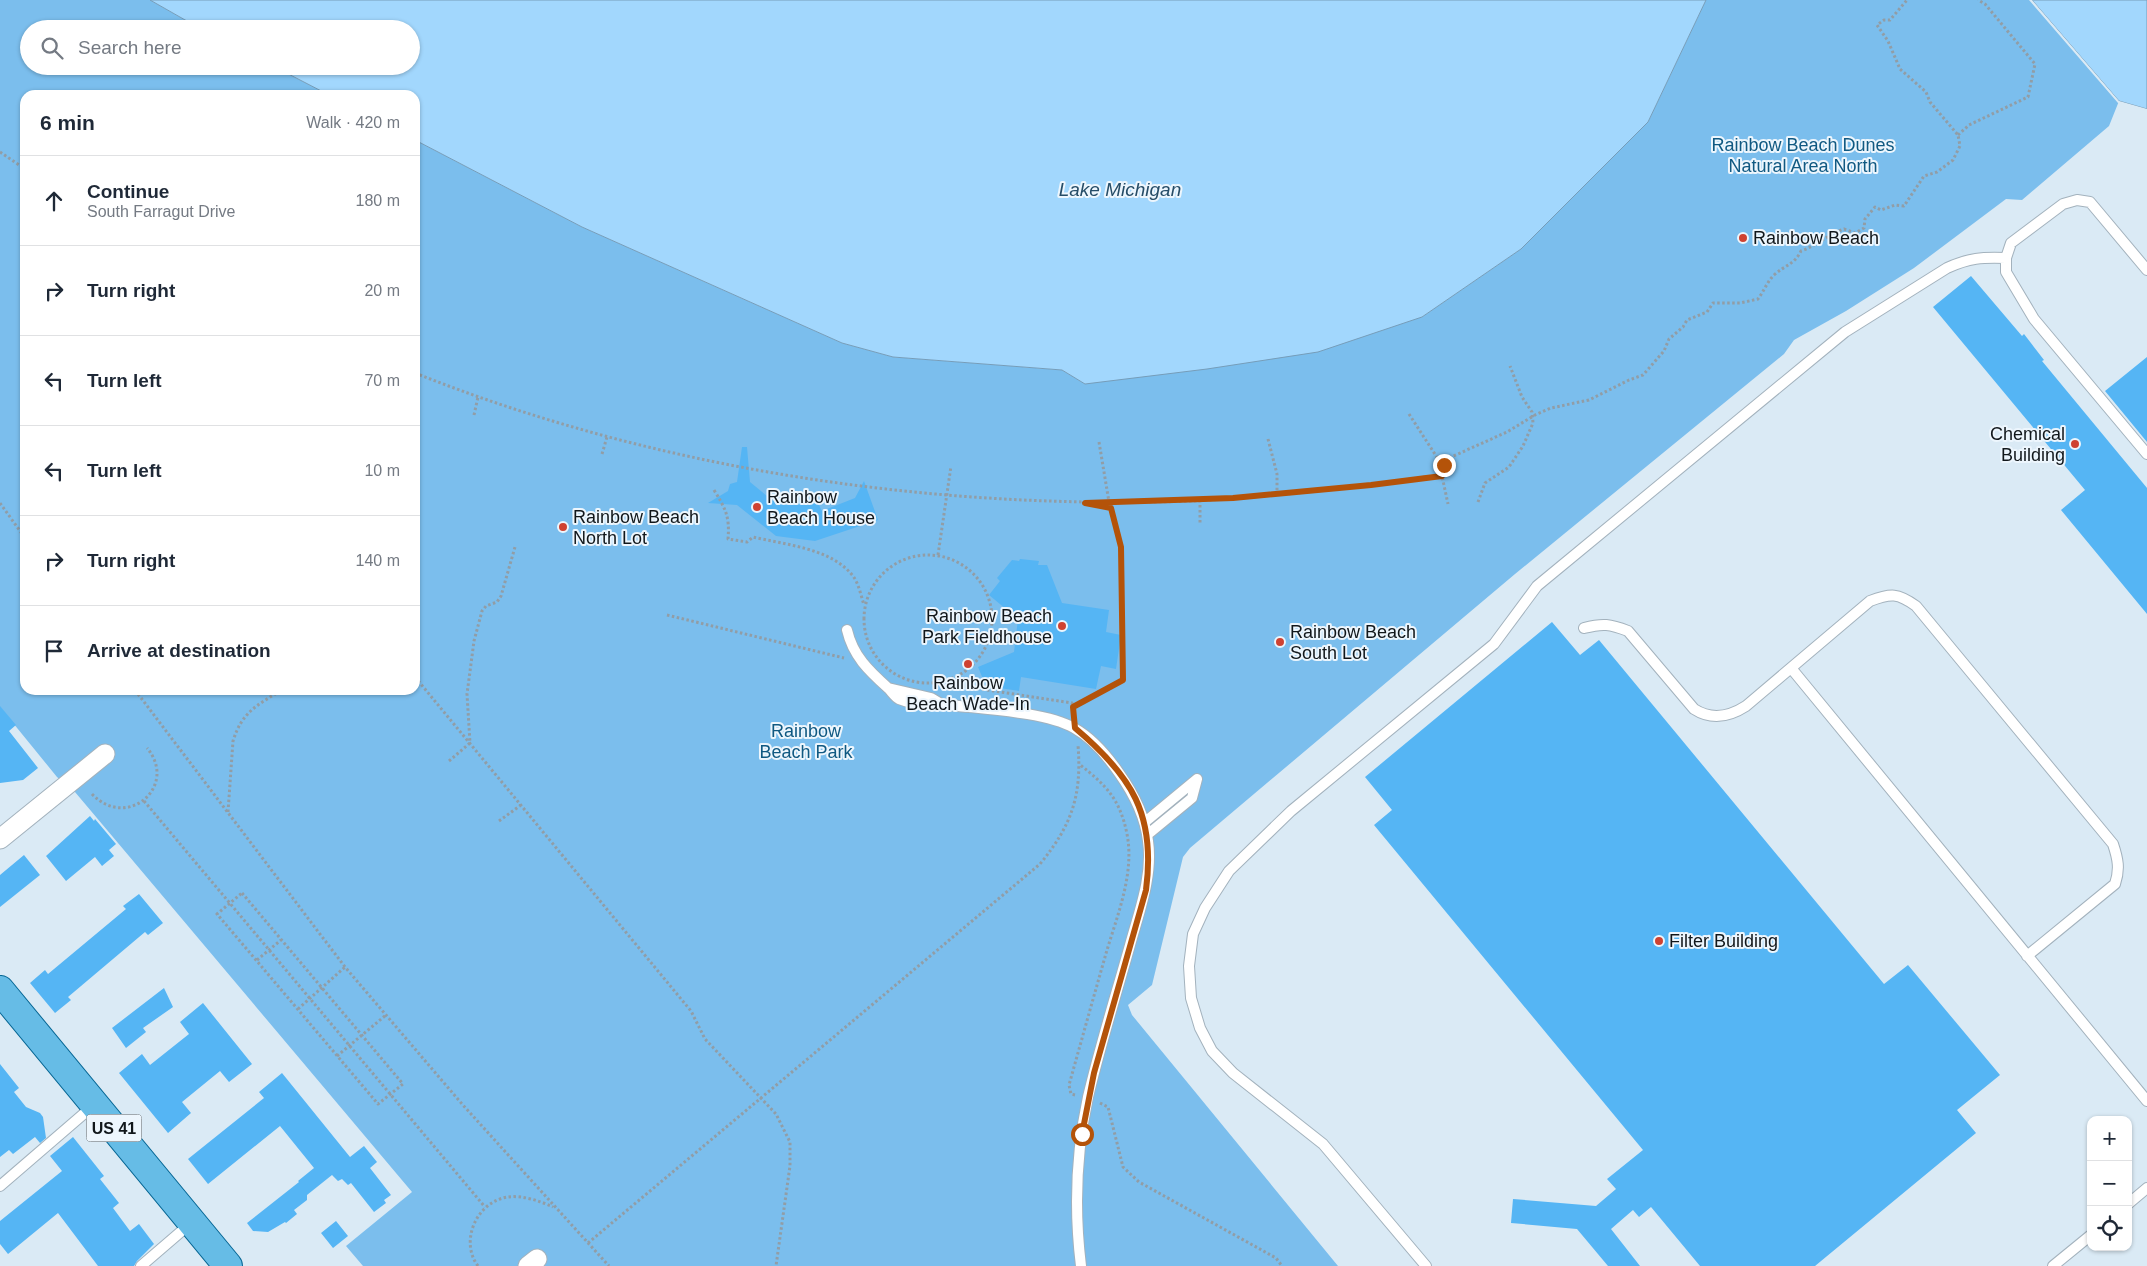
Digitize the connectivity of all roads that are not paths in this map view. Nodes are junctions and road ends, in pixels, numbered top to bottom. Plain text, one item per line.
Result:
1 (2006, 258) junction
2 (2147, 270) edge
3 (2147, 454) edge
4 (1584, 628) dead end
5 (847, 630) dead end
6 (1791, 668) junction
7 (105, 754) dead end
8 (1145, 822) junction
9 (1147, 835) junction
10 (0, 839) edge
11 (2027, 956) junction
12 (0, 990) edge
13 (2147, 1101) edge
14 (94, 1104) junction
15 (0, 1186) edge
16 (2147, 1188) edge
17 (2132, 1201) edge
18 (192, 1222) junction
19 (2087, 1238) edge
20 (141, 1266) edge
21 (228, 1266) edge
22 (1081, 1266) edge
23 (1426, 1266) edge
24 (2053, 1266) edge

1 - 2 lane
1 - 3 lane
1 - 23 lane
4 - 6 lane
5 - 8 lane
6 - 11 lane
6 - 11 lane
7 - 10 street
8 - 9 lane
8 - 9 lane
9 - 22 lane
11 - 13 lane
12 - 14 main road, US 41
14 - 15 lane
14 - 18 main road, US 41
16 - 17 lane
18 - 20 lane
18 - 21 main road, US 41
19 - 24 lane

